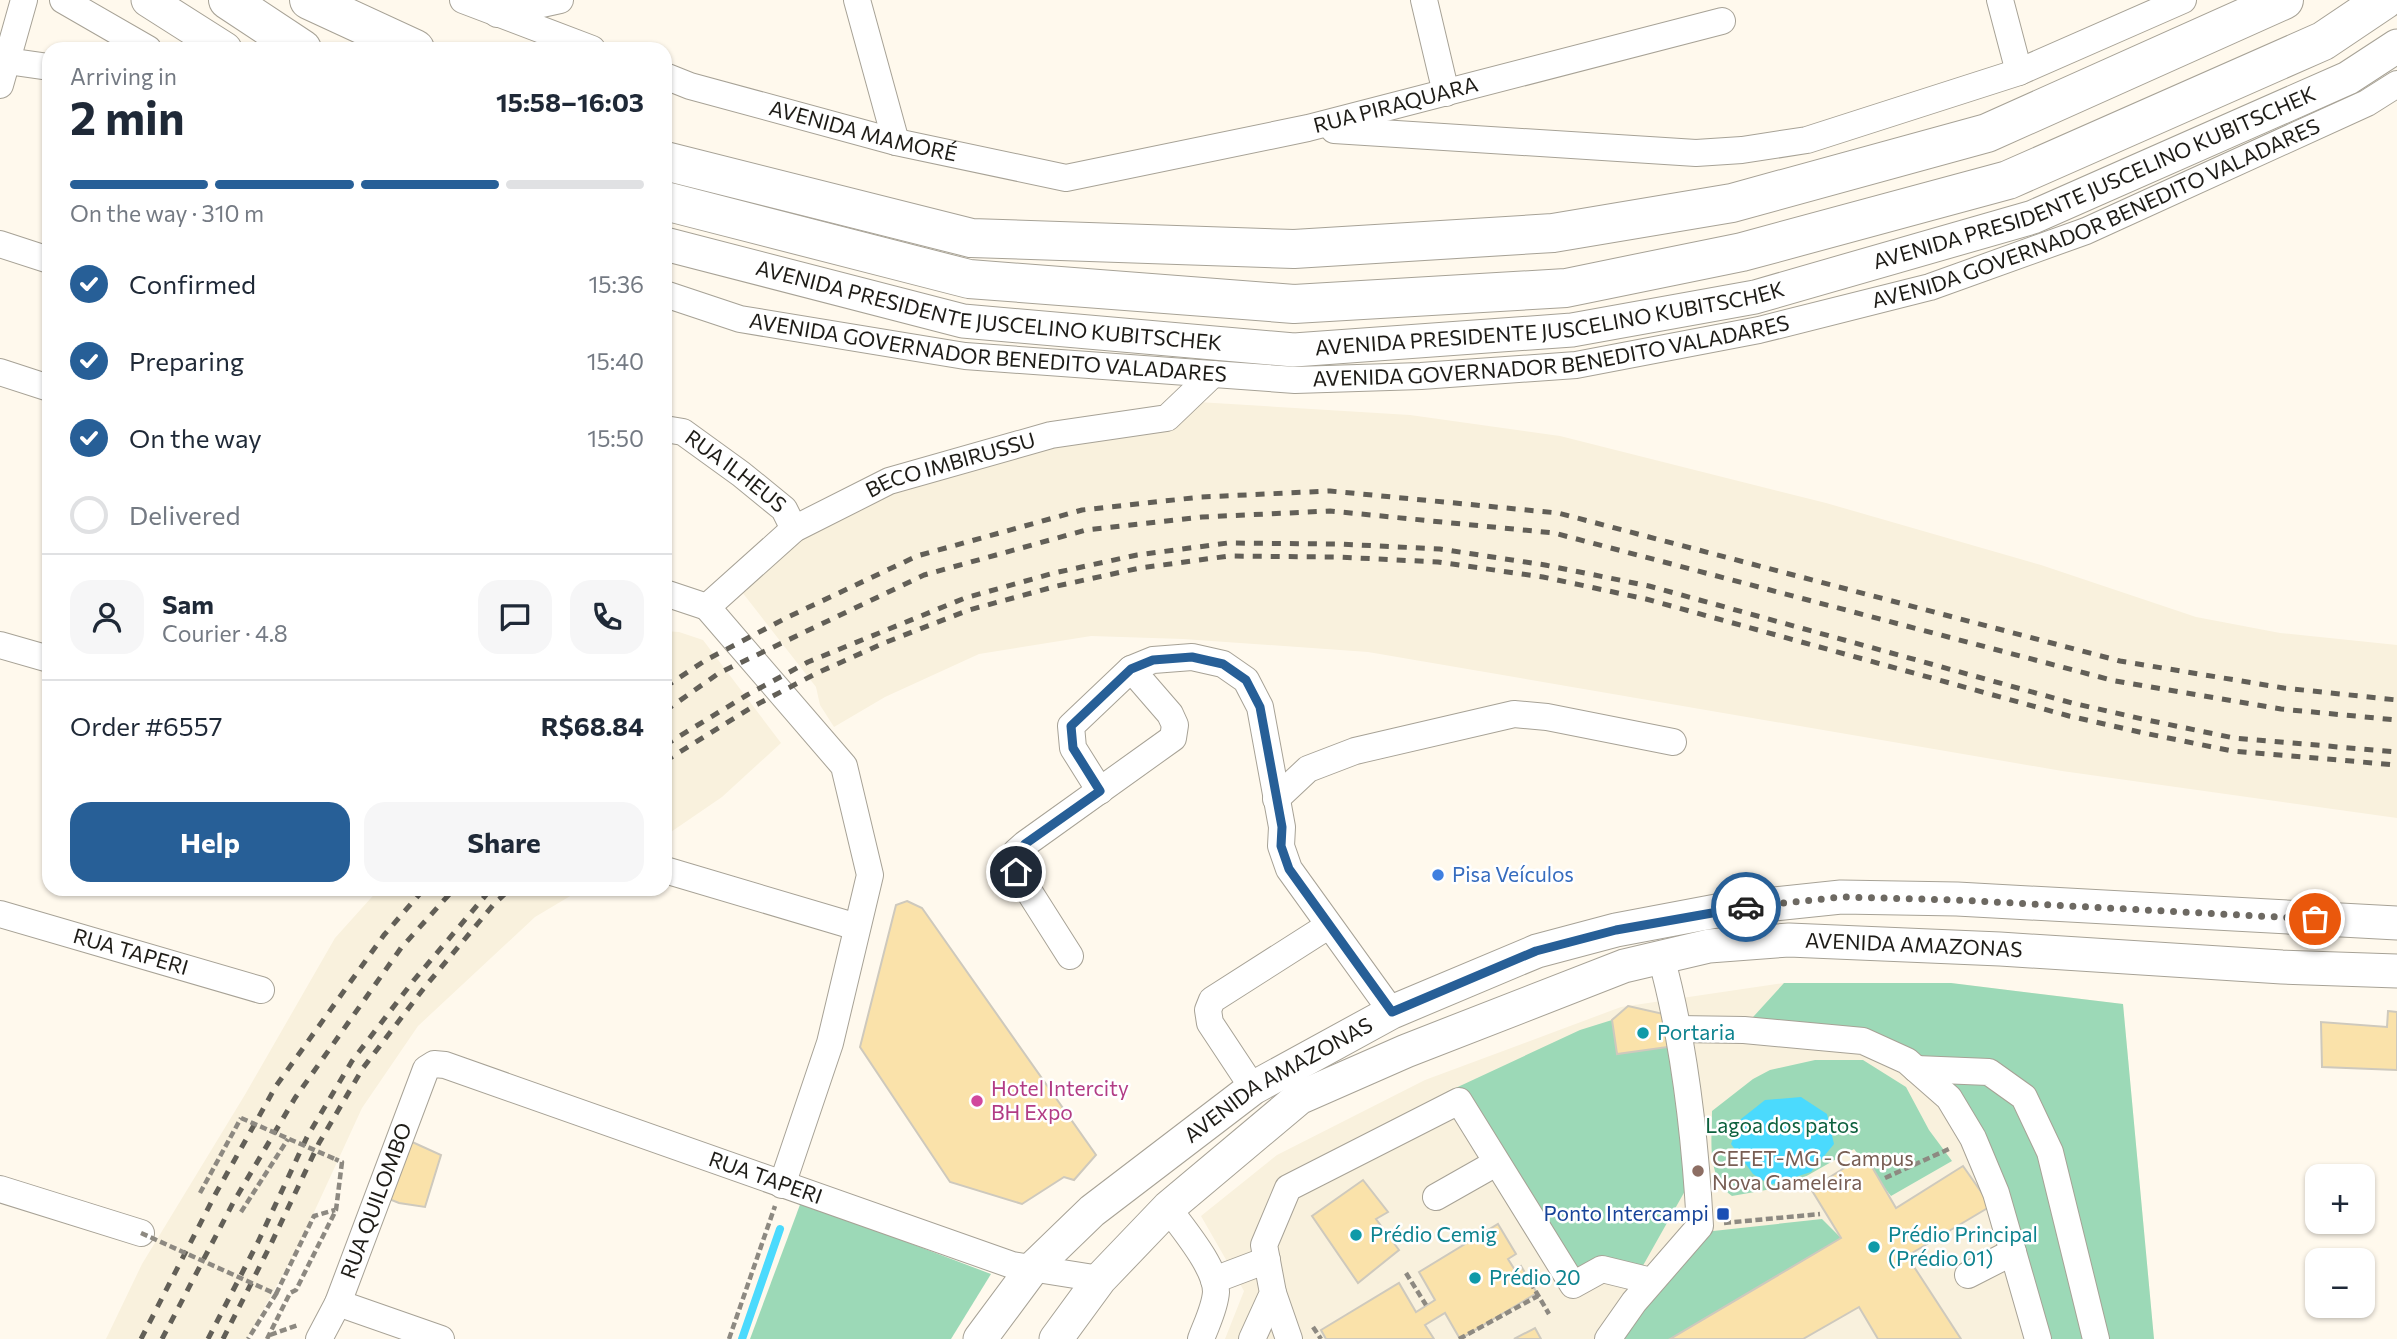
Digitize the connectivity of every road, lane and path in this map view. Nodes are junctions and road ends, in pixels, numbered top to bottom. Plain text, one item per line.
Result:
1 (24, 0) edge
2 (63, 0) edge
3 (148, 0) edge
4 (228, 0) edge
5 (309, 0) edge
6 (463, 0) edge
7 (560, 0) edge
8 (857, 0) edge
9 (1424, 0) edge
10 (2000, 0) edge
11 (2183, 0) edge
12 (2284, 0) edge
13 (2384, 0) edge
14 (497, 14) junction
15 (1722, 21) dead end
16 (136, 42) edge
17 (214, 42) edge
18 (291, 42) edge
19 (400, 42) edge
20 (573, 42) edge
21 (2397, 46) edge
22 (42, 67) edge
23 (2, 70) edge
24 (2019, 72) junction
25 (672, 79) edge
26 (2397, 84) edge
27 (1446, 93) junction
28 (1308, 128) junction
29 (896, 142) junction
30 (672, 163) edge
31 (1066, 178) joint
32 (672, 203) edge
33 (0, 244) edge
34 (672, 246) edge
35 (42, 258) edge
36 (672, 296) edge
37 (0, 372) edge
38 (1213, 374) junction
39 (42, 386) edge
40 (672, 430) edge
41 (794, 529) junction
42 (672, 595) edge
43 (707, 607) junction
44 (0, 645) edge
45 (42, 658) edge
46 (1131, 669) junction
47 (1673, 742) dead end
48 (1100, 791) junction
49 (1276, 799) junction
50 (672, 872) edge
51 (0, 914) edge
52 (2397, 923) edge
53 (1328, 926) junction
54 (858, 928) junction
55 (1070, 956) dead end
56 (1661, 957) junction
57 (2397, 971) edge
58 (261, 990) dead end
59 (1392, 1012) junction
60 (1678, 1030) junction
61 (434, 1064) joint
62 (1916, 1069) junction
63 (1253, 1088) junction
64 (1973, 1138) junction
65 (288, 1139) junction
66 (1496, 1163) junction
67 (1885, 1178) dead end
68 (782, 1185) junction
69 (0, 1189) edge
70 (200, 1193) dead end
71 (1436, 1197) dead end
72 (1168, 1208) junction
73 (336, 1210) junction
74 (241, 1212) dead end
75 (1820, 1214) dead end
76 (1700, 1226) junction
77 (141, 1233) joint
78 (2013, 1252) junction
79 (1267, 1260) junction
80 (1032, 1269) junction
81 (1406, 1273) dead end
82 (1525, 1273) dead end
83 (1968, 1275) dead end
84 (1100, 1279) junction
85 (1214, 1280) junction
86 (1651, 1281) junction
87 (1273, 1293) junction
88 (276, 1294) junction
89 (1538, 1296) junction
90 (338, 1303) junction
91 (1426, 1305) dead end
92 (1549, 1314) dead end
93 (1312, 1326) dead end
94 (248, 1339) edge
95 (267, 1339) edge
96 (319, 1339) edge
97 (441, 1339) edge
98 (729, 1339) edge
99 (980, 1339) edge
100 (1056, 1339) edge
101 (1200, 1339) edge
102 (1252, 1339) edge
103 (1289, 1339) edge
104 (1321, 1339) edge
105 (1459, 1339) edge
106 (1608, 1339) edge
107 (2038, 1339) edge
108 (2096, 1339) edge

1 - 23 street
2 - 16 street
3 - 17 main road
4 - 18 highway
5 - 19 highway
6 - 14 street
7 - 14 street
8 - 29 street
9 - 27 street
10 - 24 street
11 - 24 street
12 - 30 highway
13 - 32 highway, AVENIDA PRESIDENTE JUSCELINO KUBITSCHEK
14 - 20 street
15 - 27 street, RUA PIRAQUARA
21 - 34 main road, AVENIDA PRESIDENTE JUSCELINO KUBITSCHEK
22 - 23 street
24 - 28 street
25 - 29 street, AVENIDA MAMORÉ
26 - 38 street, AVENIDA GOVERNADOR BENEDITO VALADARES
27 - 28 street, RUA PIRAQUARA
28 - 31 street, RUA PIRAQUARA
29 - 31 street, AVENIDA MAMORÉ
33 - 35 street
36 - 38 street, AVENIDA GOVERNADOR BENEDITO VALADARES
37 - 39 street
38 - 41 street, BECO IMBIRUSSU
40 - 41 street, RUA ILHEUS
41 - 43 street, BECO IMBIRUSSU
42 - 43 street
43 - 54 street
44 - 45 street
46 - 48 street
46 - 48 street
46 - 49 street
47 - 49 street
48 - 55 street
49 - 53 street
50 - 54 street
51 - 58 street, RUA TAPERI
52 - 59 main road, AVENIDA AMAZONAS
53 - 59 street
53 - 63 street
54 - 68 street
56 - 57 main road, AVENIDA AMAZONAS
56 - 60 street
56 - 72 main road, AVENIDA AMAZONAS
59 - 63 main road, AVENIDA AMAZONAS
60 - 62 street
60 - 76 street
61 - 68 street, RUA TAPERI
61 - 90 street, RUA QUILOMBO
62 - 64 street
62 - 108 street
63 - 80 main road, AVENIDA AMAZONAS
64 - 67 path
64 - 78 street
65 - 70 path, bridge
65 - 73 path, bridge
65 - 74 path
66 - 71 street
66 - 79 street
66 - 86 street
68 - 80 street, RUA TAPERI
68 - 98 path
69 - 77 street
72 - 84 main road, AVENIDA AMAZONAS
72 - 85 street
73 - 88 path
73 - 95 path
75 - 76 path
76 - 86 street
77 - 88 path, bridge
78 - 83 street
78 - 107 street
79 - 85 street
79 - 87 street
80 - 84 street, RUA TAPERI
80 - 99 main road, AVENIDA AMAZONAS
81 - 91 path
82 - 89 path
84 - 100 main road, AVENIDA AMAZONAS
85 - 101 street
86 - 106 street
87 - 102 street
87 - 103 street
88 - 94 path, bridge
89 - 92 path
89 - 105 path
90 - 96 street, RUA QUILOMBO
90 - 97 street
93 - 104 path

